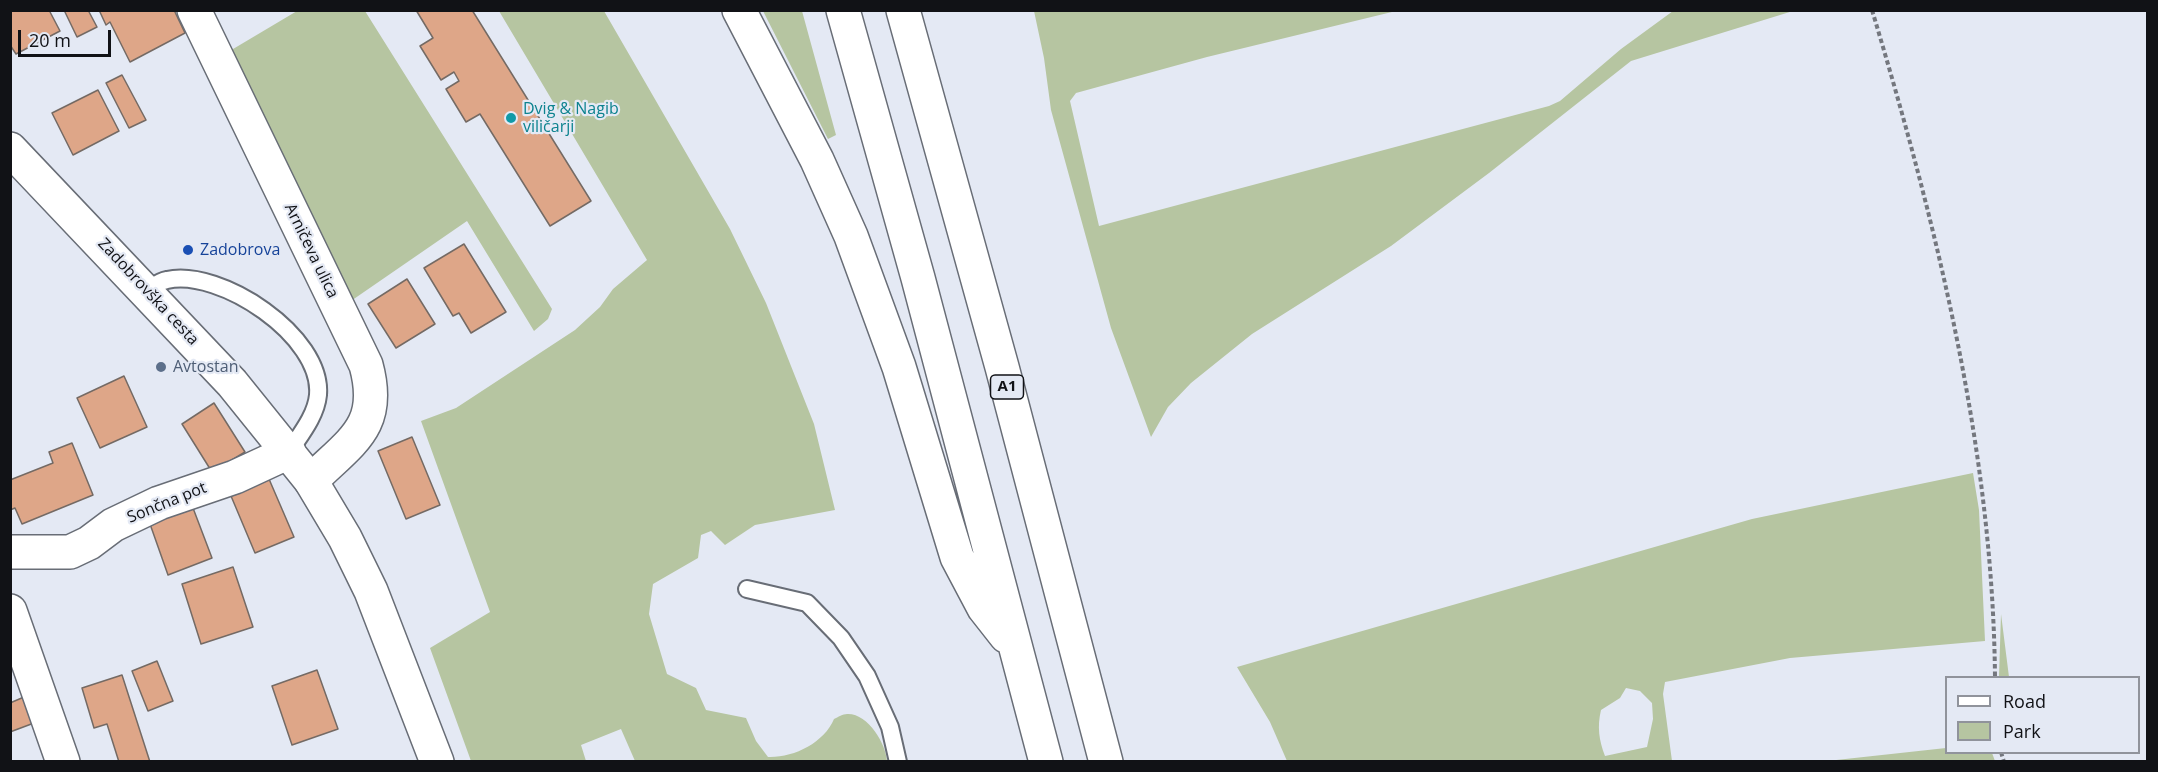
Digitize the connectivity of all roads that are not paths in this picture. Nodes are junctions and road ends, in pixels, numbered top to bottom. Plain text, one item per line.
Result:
1 (194, 10) edge
2 (739, 10) edge
3 (843, 10) edge
4 (904, 12) edge
5 (10, 149) edge
6 (146, 291) junction
7 (289, 452) junction
8 (311, 481) junction
9 (10, 552) edge
10 (747, 589) dead end
11 (10, 611) edge
12 (1018, 651) junction
13 (63, 762) edge
14 (437, 762) edge
15 (898, 762) edge
16 (1046, 762) edge
17 (1106, 762) edge

1 - 8 main road, Arničeva ulica
2 - 12 main road
3 - 12 main road
4 - 17 main road, A1
5 - 6 main road, Zadobrovška cesta
6 - 7 main road, Zadobrovška cesta
6 - 7 lane
7 - 8 main road, Zadobrovška cesta
7 - 9 main road, Sončna pot
8 - 14 main road, Zadobrovška cesta
10 - 15 lane
11 - 13 main road
12 - 16 main road

